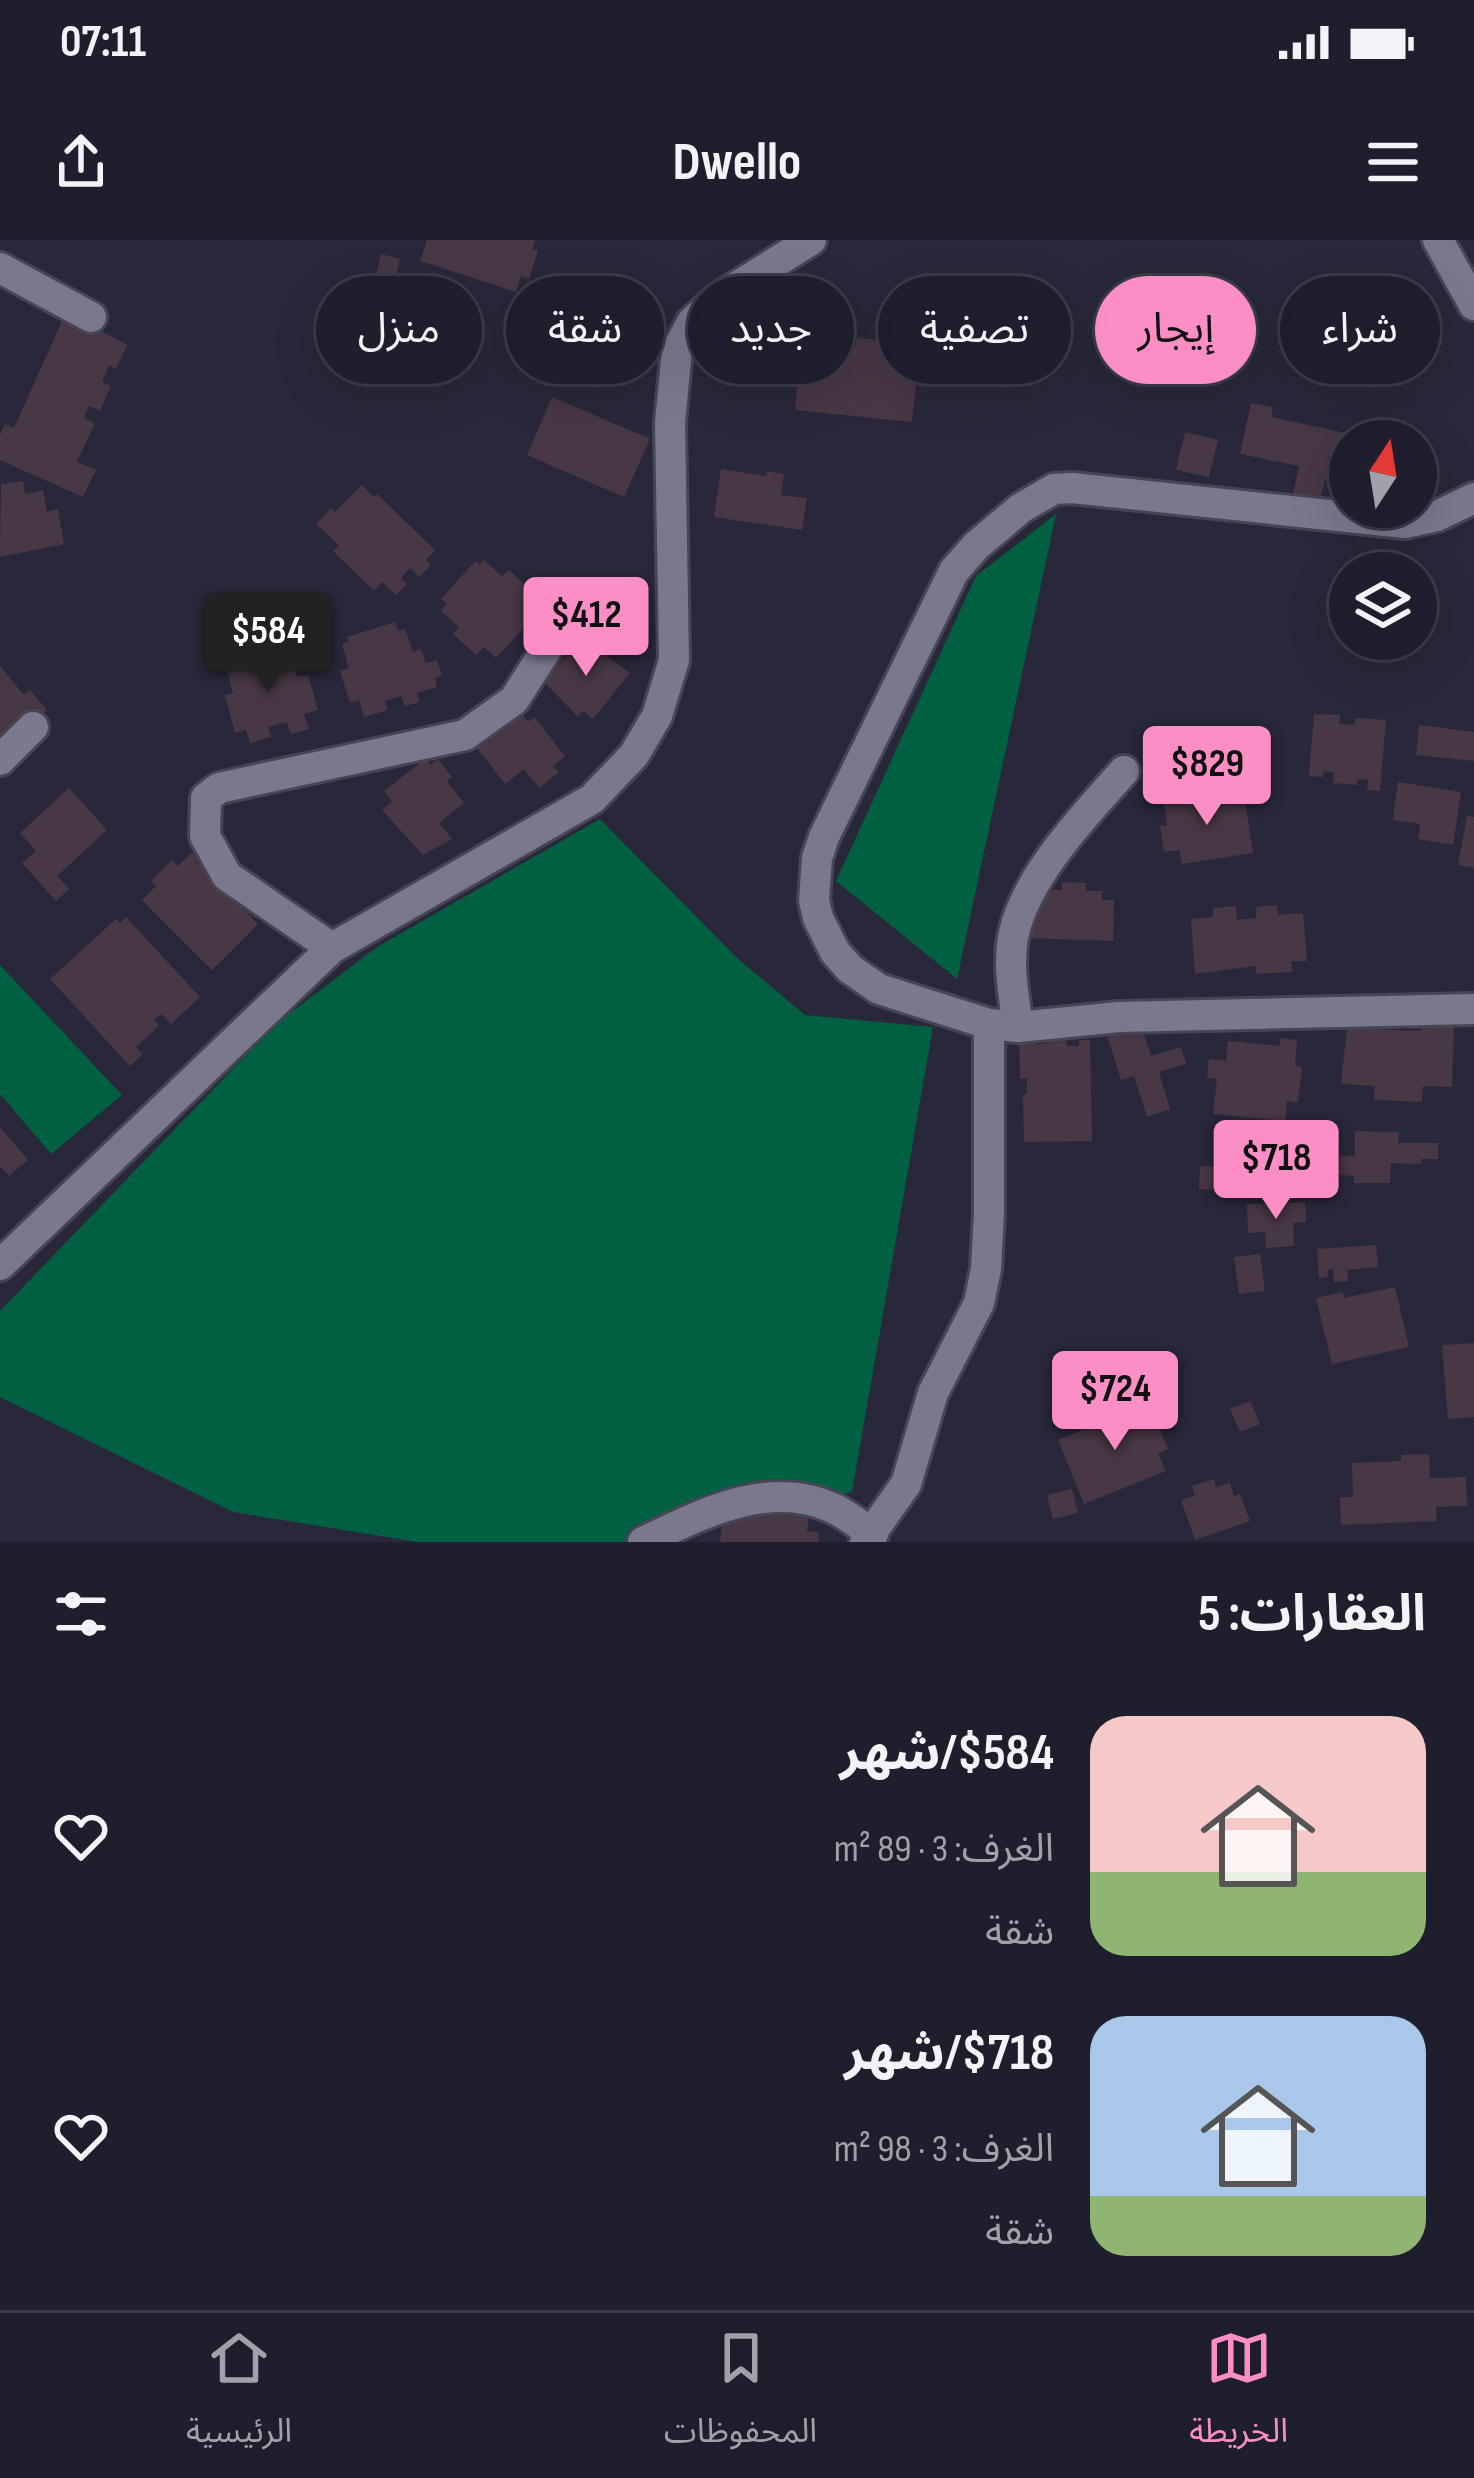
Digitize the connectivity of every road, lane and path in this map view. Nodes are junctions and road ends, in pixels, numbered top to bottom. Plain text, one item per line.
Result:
1 (811, 240) edge
2 (1438, 240) edge
3 (0, 268) edge
4 (1474, 305) edge
5 (91, 316) dead end
6 (1474, 498) edge
7 (561, 627) dead end
8 (33, 727) dead end
9 (0, 760) edge
10 (1124, 771) dead end
11 (332, 948) junction
12 (1474, 1009) edge
13 (1003, 1025) junction
14 (0, 1265) edge
15 (869, 1538) edge
16 (643, 1542) edge

1 - 11 street
2 - 4 street
3 - 5 street
6 - 13 street
7 - 11 street
8 - 9 street
10 - 13 street
11 - 14 street
12 - 13 street
13 - 15 street
15 - 16 street

